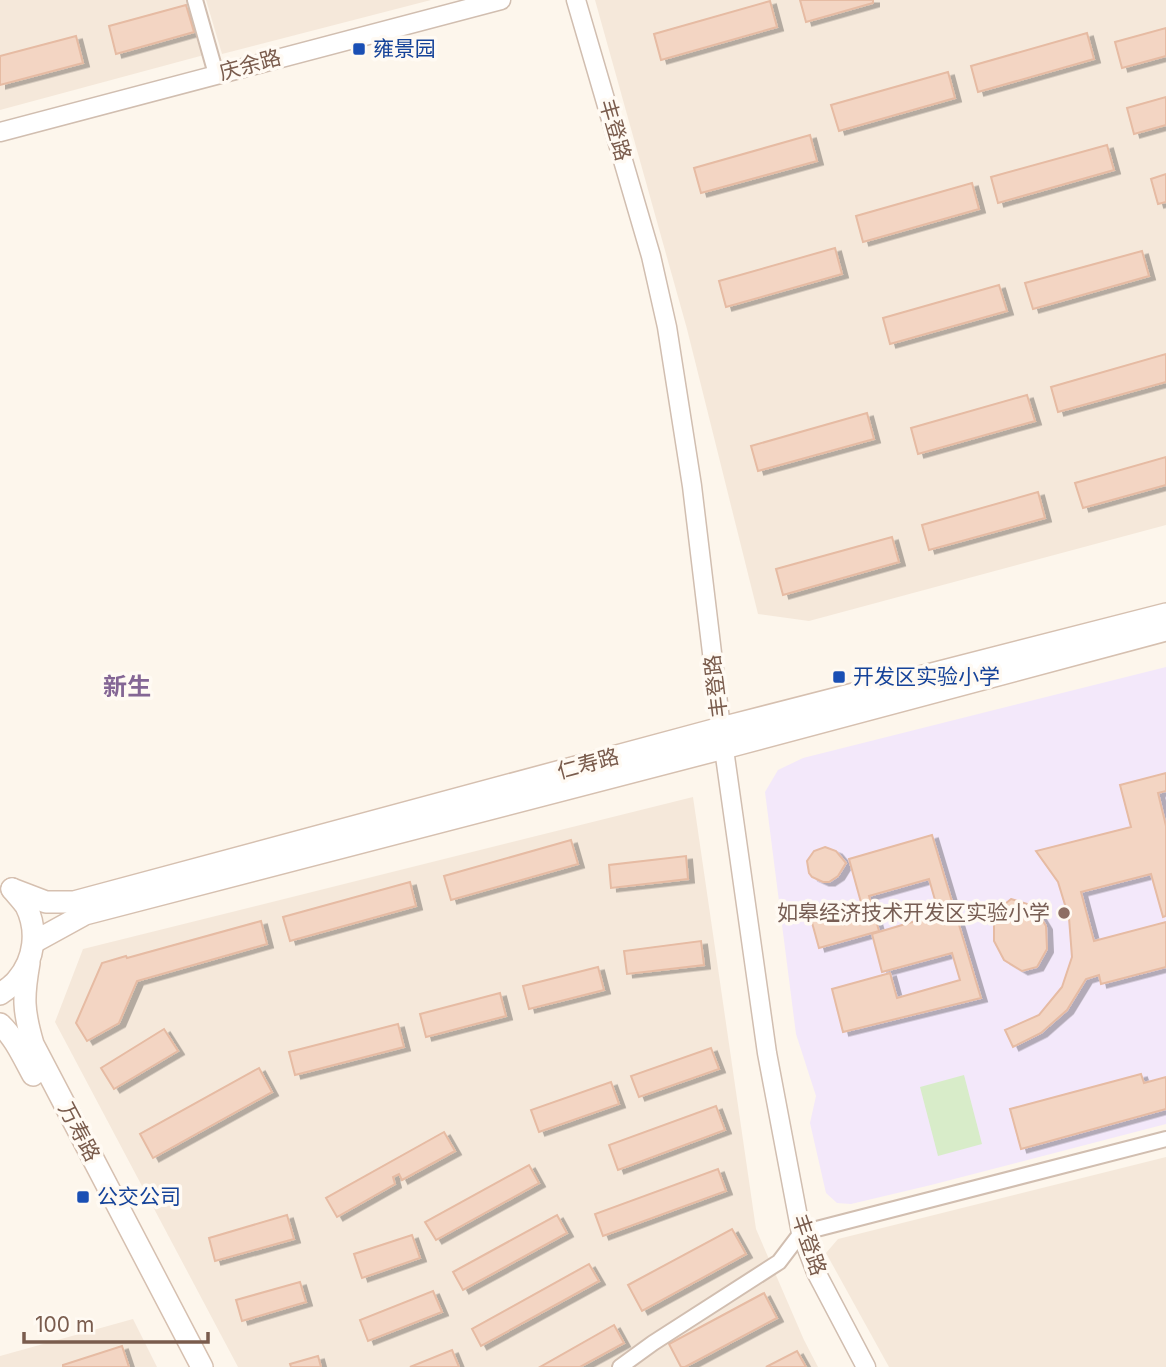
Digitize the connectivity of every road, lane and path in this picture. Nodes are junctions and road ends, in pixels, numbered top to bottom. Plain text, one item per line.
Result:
1 (195, 0) edge
2 (501, 0) edge
3 (576, 0) edge
4 (216, 74) junction
5 (0, 132) edge
6 (1166, 614) edge
7 (1166, 630) edge
8 (723, 738) junction
9 (6, 885) edge
10 (31, 952) junction
11 (0, 994) edge
12 (0, 1024) edge
13 (1166, 1139) edge
14 (801, 1233) junction
15 (187, 1367) edge
16 (202, 1367) edge
17 (620, 1367) edge
18 (866, 1367) edge

1 - 4 street
2 - 4 street, 庆余路
3 - 8 street, 丰登路
4 - 5 street, 庆余路
6 - 8 main road, 仁寿路
7 - 8 main road, 仁寿路
8 - 9 main road, 仁寿路
8 - 10 main road, 仁寿路
8 - 14 street, 丰登路
9 - 10 main road
10 - 11 main road
10 - 16 main road, 万寿路
12 - 15 main road, 万寿路
13 - 14 street
14 - 17 street
14 - 18 street, 丰登路

